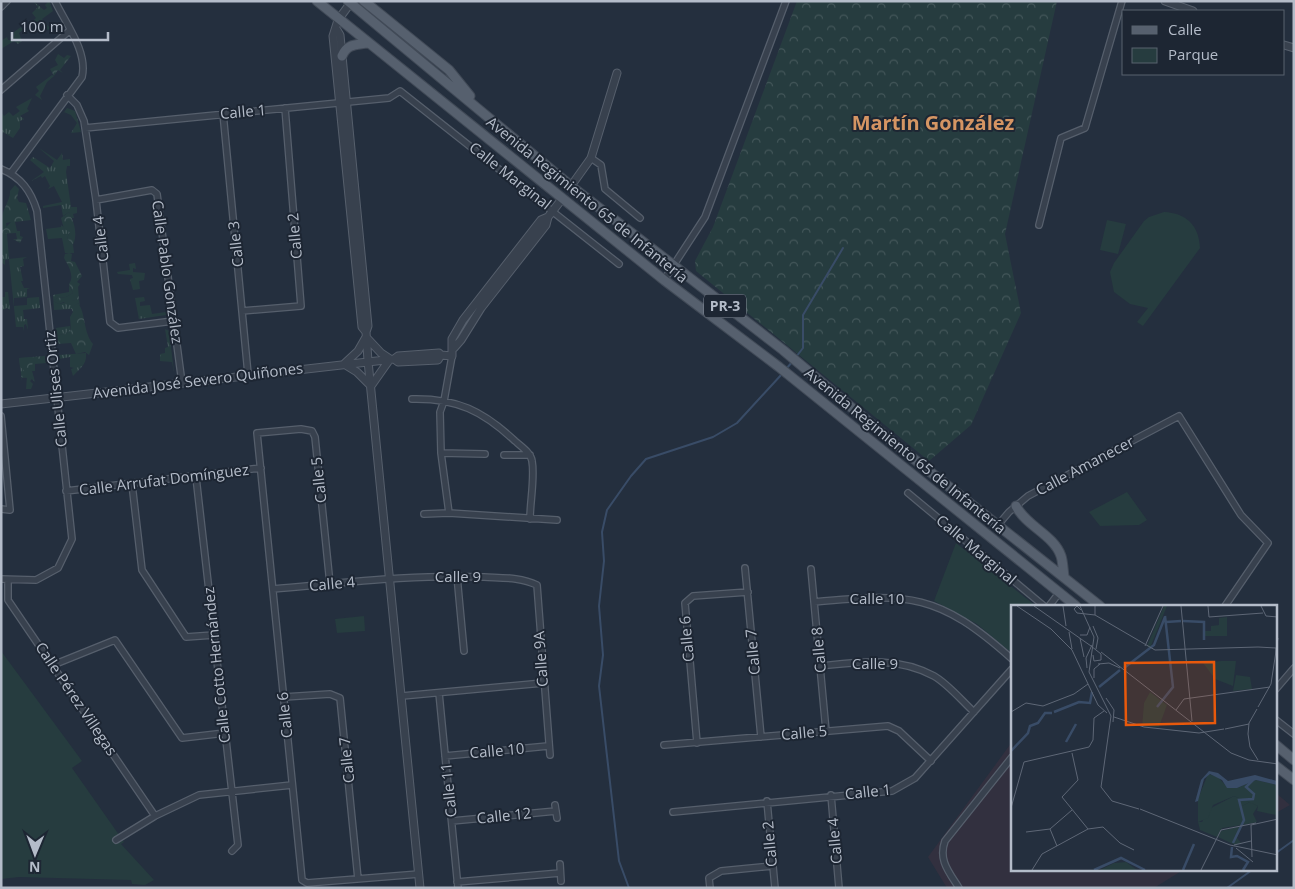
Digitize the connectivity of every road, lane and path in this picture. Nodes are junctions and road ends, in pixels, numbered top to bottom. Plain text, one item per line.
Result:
1 (7, 1) edge
2 (55, 1) edge
3 (317, 1) edge
4 (364, 1) edge
5 (786, 1) edge
6 (1122, 1) edge
7 (1165, 1) edge
8 (351, 2) edge
9 (1175, 3) edge
10 (1, 7) edge
11 (1191, 10) edge
12 (338, 20) junction
13 (337, 30) junction
14 (69, 31) junction
15 (367, 43) junction
16 (342, 56) junction
17 (617, 74) dead end
18 (1, 90) edge
19 (400, 91) joint
20 (67, 95) junction
21 (343, 102) junction
22 (285, 108) junction
23 (481, 110) junction
24 (223, 113) junction
25 (85, 128) junction
26 (591, 158) junction
27 (1, 169) edge
28 (11, 173) junction
29 (572, 186) junction
30 (562, 199) junction
31 (96, 200) junction
32 (553, 210) junction
33 (640, 218) dead end
34 (1039, 225) dead end
35 (619, 264) dead end
36 (674, 266) junction
37 (664, 280) junction
38 (242, 311) junction
39 (173, 321) junction
40 (366, 335) junction
41 (452, 356) junction
42 (392, 359) junction
43 (368, 361) junction
44 (344, 364) junction
45 (248, 374) junction
46 (182, 383) junction
47 (371, 386) junction
48 (56, 398) junction
49 (412, 399) dead end
50 (444, 401) junction
51 (1, 404) edge
52 (1, 416) edge
53 (257, 433) joint
54 (441, 453) junction
55 (485, 454) dead end
56 (504, 455) dead end
57 (530, 455) junction
58 (261, 468) junction
59 (196, 477) junction
60 (132, 484) junction
61 (66, 491) junction
62 (908, 493) dead end
63 (1016, 506) junction
64 (1, 509) edge
65 (449, 513) junction
66 (424, 514) dead end
67 (530, 519) junction
68 (557, 520) dead end
69 (998, 526) junction
70 (745, 568) dead end
71 (811, 569) dead end
72 (457, 576) junction
73 (1064, 576) junction
74 (391, 579) junction
75 (525, 579) joint
76 (5, 580) edge
77 (330, 584) junction
78 (273, 589) junction
79 (748, 592) junction
80 (1059, 593) junction
81 (814, 602) junction
82 (1043, 605) edge
83 (1050, 605) edge
84 (1075, 605) edge
85 (1099, 605) edge
86 (1226, 605) edge
87 (214, 635) junction
88 (464, 651) dead end
89 (1011, 658) edge
90 (53, 665) junction
91 (820, 666) junction
92 (1294, 668) edge
93 (1011, 670) edge
94 (543, 683) junction
95 (1278, 687) edge
96 (439, 693) junction
97 (402, 696) junction
98 (284, 697) junction
99 (974, 712) junction
100 (1278, 722) edge
101 (826, 731) junction
102 (225, 733) junction
103 (1294, 734) edge
104 (761, 737) junction
105 (697, 743) junction
106 (664, 745) dead end
107 (548, 746) junction
108 (1278, 747) edge
109 (550, 755) dead end
110 (445, 756) junction
111 (1011, 758) edge
112 (931, 760) junction
113 (1294, 760) edge
114 (1278, 768) edge
115 (1294, 780) edge
116 (292, 786) junction
117 (232, 791) junction
118 (831, 795) junction
119 (767, 801) junction
120 (673, 812) dead end
121 (155, 816) junction
122 (557, 818) dead end
123 (452, 821) junction
124 (116, 840) dead end
125 (232, 851) dead end
126 (560, 864) dead end
127 (772, 866) junction
128 (560, 873) junction
129 (418, 874) junction
130 (358, 879) junction
131 (561, 881) dead end
132 (458, 885) edge
133 (420, 888) edge
134 (710, 888) edge
135 (774, 888) edge
136 (840, 888) edge
137 (959, 888) edge

1 - 10 street
2 - 14 street
3 - 12 main road, Avenida Regimiento 65 de Infantería / PR-3
4 - 23 main road
5 - 36 street
6 - 34 street
7 - 9 street
8 - 12 street
8 - 23 main road, Avenida Regimiento 65 de Infantería / PR-3
9 - 11 street
12 - 13 street
12 - 15 main road, Avenida Regimiento 65 de Infantería / PR-3
13 - 16 street
13 - 21 street
14 - 18 street
14 - 20 street
15 - 16 main road
15 - 30 main road, Avenida Regimiento 65 de Infantería / PR-3
16 - 21 street
17 - 26 street
19 - 21 street, Calle 1
19 - 32 street, Calle Marginal
20 - 25 street, Calle 4
20 - 28 street
21 - 22 street, Calle 1
21 - 40 street
22 - 24 street, Calle 1
22 - 38 street, Calle 2
23 - 29 main road, Avenida Regimiento 65 de Infantería / PR-3
24 - 25 street, Calle 1
24 - 38 street, Calle 3
25 - 31 street, Calle 4
26 - 29 street
26 - 33 street
27 - 28 street, Calle Ulises Ortiz
28 - 48 street, Calle Ulises Ortiz
29 - 36 main road, Avenida Regimiento 65 de Infantería / PR-3
30 - 32 street
30 - 37 main road, Avenida Regimiento 65 de Infantería / PR-3
31 - 39 street, Calle 4
31 - 39 street, Calle Pablo González
32 - 35 street, Calle Marginal
32 - 41 street
36 - 37 street
36 - 69 main road, Avenida Regimiento 65 de Infantería / PR-3
37 - 80 main road, Avenida Regimiento 65 de Infantería / PR-3
38 - 45 street, Calle 3
39 - 46 street, Calle Pablo González
40 - 42 street
40 - 43 street
40 - 44 street
41 - 42 street, Avenida José Severo Quiñones
41 - 50 street
42 - 43 street, Avenida José Severo Quiñones
42 - 47 street
43 - 44 street, Avenida José Severo Quiñones
43 - 47 street
44 - 45 street, Avenida José Severo Quiñones
44 - 47 street
45 - 46 street, Avenida José Severo Quiñones
46 - 48 street, Avenida José Severo Quiñones
47 - 74 street
48 - 51 street, Avenida José Severo Quiñones
48 - 61 street, Calle Ulises Ortiz
49 - 50 street
50 - 54 street
50 - 57 street
52 - 64 street
53 - 58 street, Calle 6
53 - 77 street, Calle 5
54 - 55 street
54 - 65 street
56 - 57 street
57 - 67 street
58 - 59 street, Calle Arrufat Domínguez
58 - 78 street, Calle 6
59 - 60 street, Calle Arrufat Domínguez
59 - 87 street, Calle Cotto Hernández
60 - 61 street, Calle Arrufat Domínguez
60 - 87 street
61 - 76 street, Calle Ulises Ortiz
62 - 82 street, Calle Marginal
63 - 69 street, Calle Amanecer
63 - 73 main road
63 - 86 street, Calle Amanecer
65 - 66 street
65 - 67 street
67 - 68 street
69 - 73 main road, Avenida Regimiento 65 de Infantería / PR-3
70 - 79 street, Calle 7
71 - 81 street, Calle 8
72 - 74 street, Calle 9
72 - 75 street, Calle 9
72 - 88 street
73 - 85 main road, Avenida Regimiento 65 de Infantería / PR-3
74 - 77 street, Calle 4
74 - 97 street
75 - 94 street, Calle 9A
76 - 90 street, Calle Pérez Villegas
77 - 78 street, Calle 4
78 - 98 street, Calle 6
79 - 104 street, Calle 7
79 - 105 street, Calle 6
80 - 83 street
80 - 84 main road, Avenida Regimiento 65 de Infantería / PR-3
81 - 89 street, Calle 10
81 - 91 street, Calle 8
87 - 102 street, Calle Cotto Hernández
90 - 102 street
90 - 121 street, Calle Pérez Villegas
91 - 99 street, Calle 9
91 - 101 street, Calle 8
92 - 95 street
93 - 99 street, Calle 1
94 - 96 street
94 - 107 street, Calle 9A
96 - 97 street
96 - 110 street, Calle 11
97 - 129 street
98 - 116 street, Calle 6
98 - 130 street, Calle 7
99 - 112 street, Calle 1
100 - 103 street
101 - 104 street, Calle 5
101 - 112 street, Calle 5
102 - 117 street, Calle Cotto Hernández
104 - 105 street, Calle 5
105 - 106 street, Calle 5
107 - 109 street, Calle 9A
107 - 110 street, Calle 10
108 - 113 main road
110 - 123 street, Calle 11
111 - 137 street
112 - 118 street, Calle 1
114 - 115 main road
116 - 117 street
116 - 130 street, Calle 6
117 - 121 street
117 - 125 street, Calle Cotto Hernández
118 - 119 street, Calle 1
118 - 136 street, Calle 4
119 - 120 street, Calle 1
119 - 127 street, Calle 2
121 - 124 street
122 - 123 street, Calle 12
123 - 132 street, Calle 11
126 - 128 street
127 - 134 street
127 - 135 street, Calle 2
128 - 131 street
128 - 132 street
129 - 130 street, Calle 6
129 - 133 street

